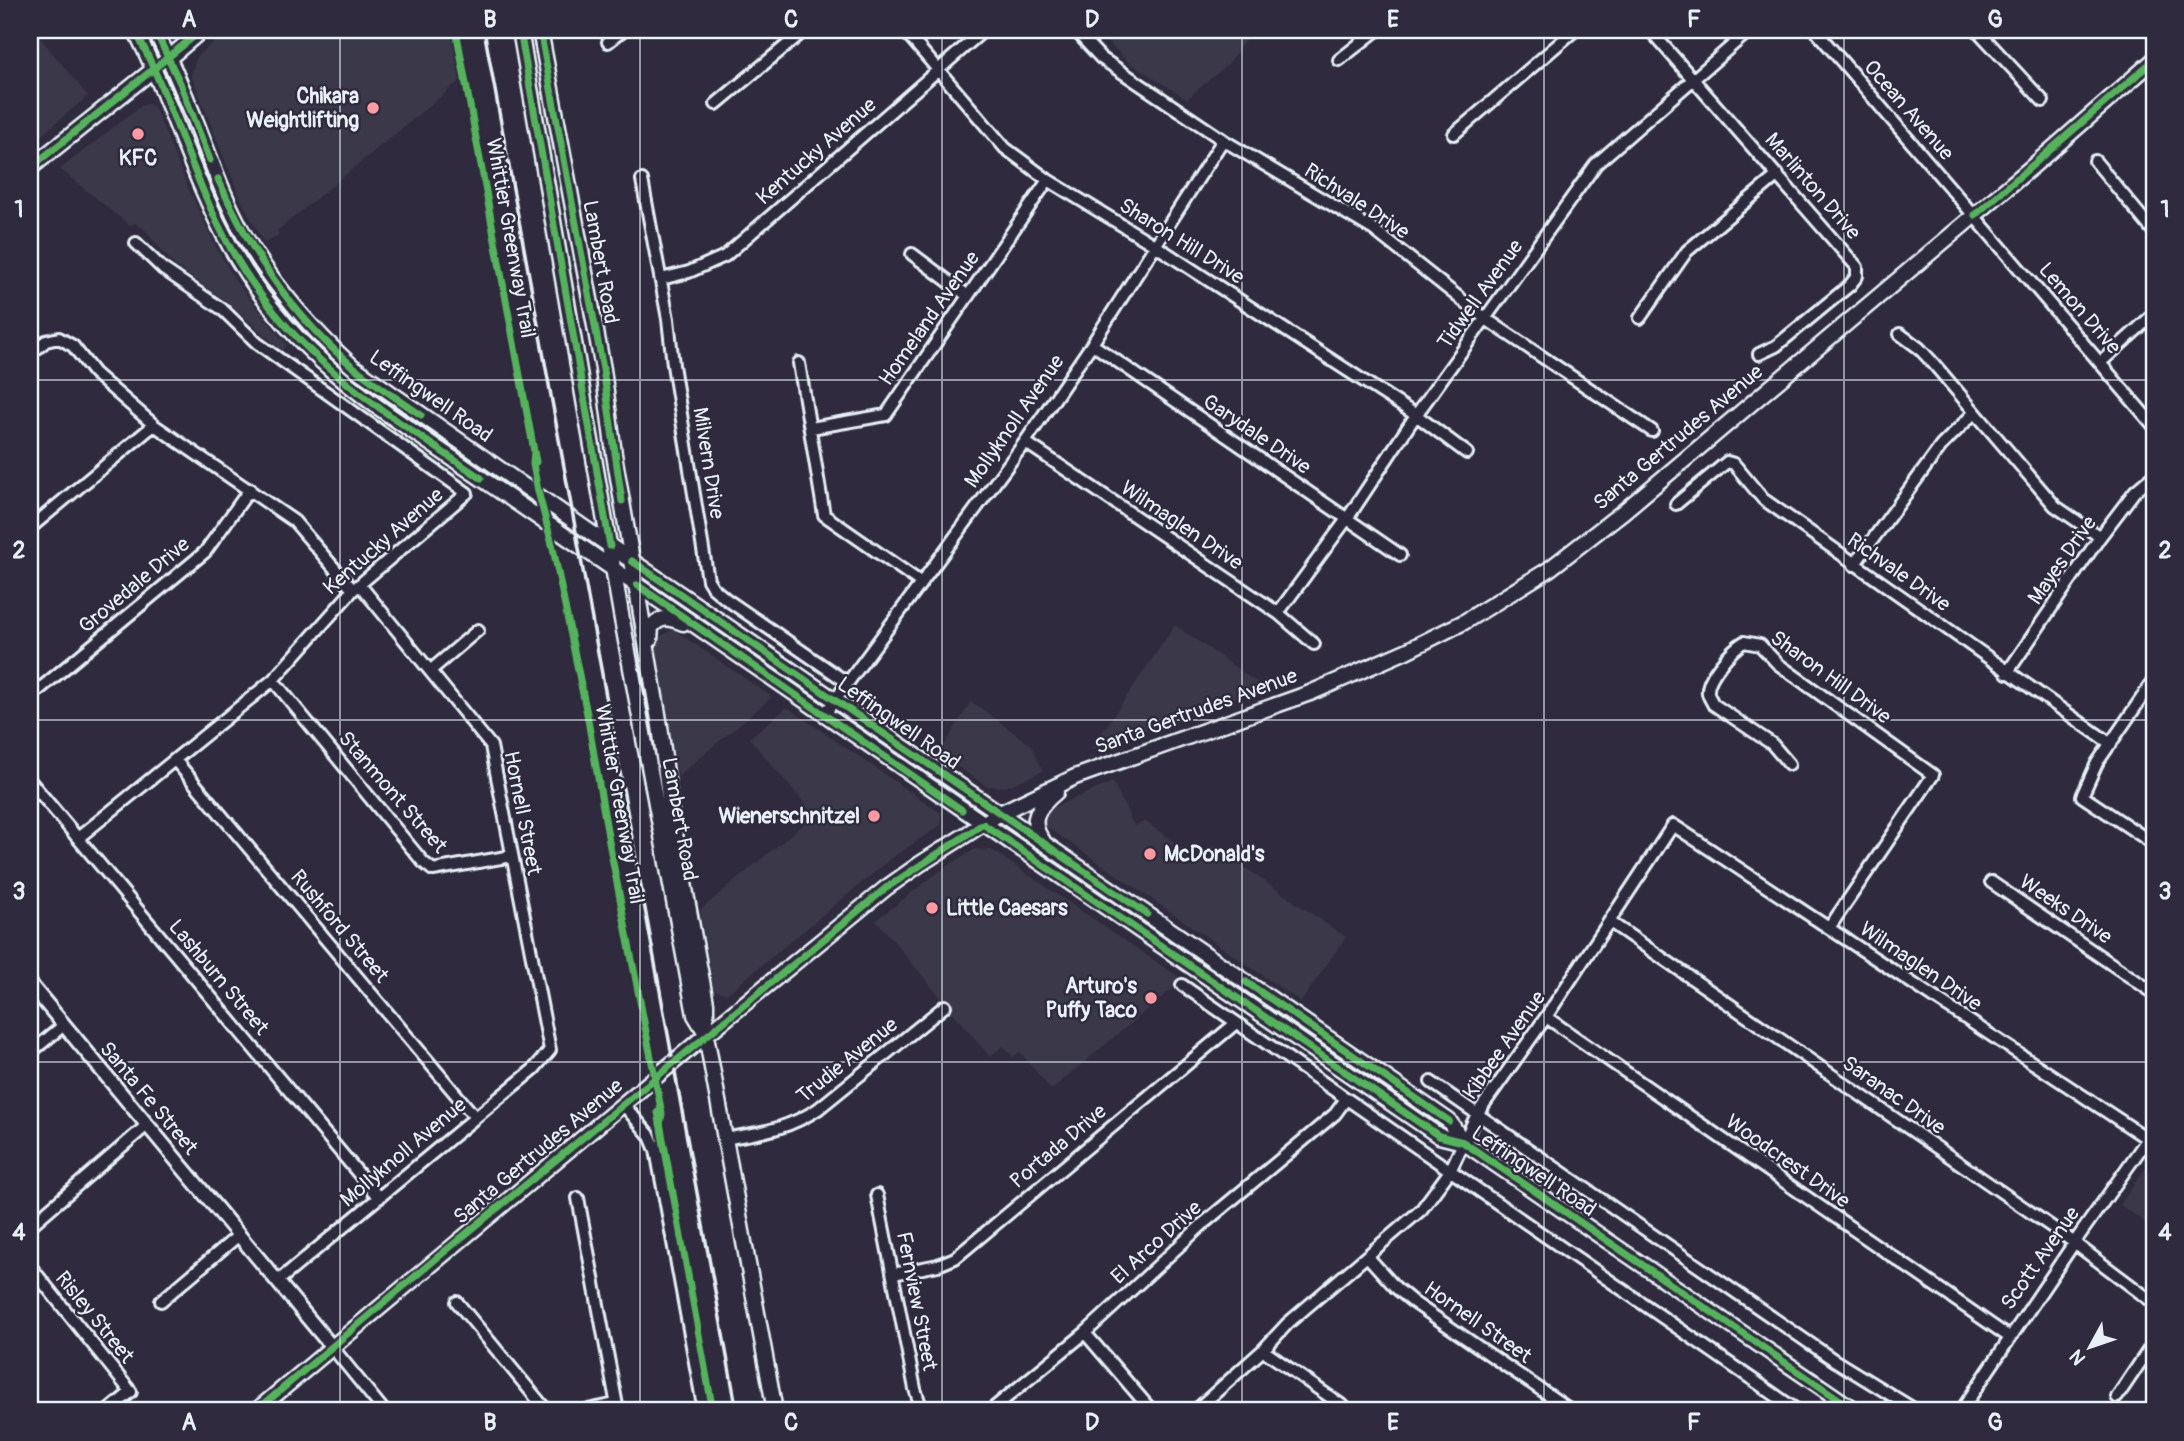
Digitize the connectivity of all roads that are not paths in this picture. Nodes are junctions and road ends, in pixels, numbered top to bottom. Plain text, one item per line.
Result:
1 (135, 30) edge
2 (155, 30) edge
3 (202, 30) edge
4 (520, 30) edge
5 (540, 30) edge
6 (623, 30) edge
7 (805, 30) edge
8 (904, 30) edge
9 (984, 30) edge
10 (1075, 30) edge
11 (1377, 30) edge
12 (1575, 30) edge
13 (1650, 30) edge
14 (1750, 30) edge
15 (1815, 30) edge
16 (1977, 30) edge
17 (608, 42) dead end
18 (169, 58) junction
19 (2154, 60) edge
20 (1339, 61) dead end
21 (154, 69) junction
22 (938, 69) junction
23 (1692, 79) junction
24 (2043, 101) dead end
25 (716, 104) dead end
26 (1454, 134) dead end
27 (1223, 140) junction
28 (2095, 161) dead end
29 (30, 169) edge
30 (1778, 175) junction
31 (642, 180) dead end
32 (1048, 180) junction
33 (1975, 215) junction
34 (2154, 232) edge
35 (136, 243) dead end
36 (1156, 246) junction
37 (912, 254) dead end
38 (661, 279) junction
39 (968, 296) junction
40 (2154, 314) edge
41 (1640, 318) dead end
42 (1486, 320) junction
43 (1900, 334) dead end
44 (1092, 344) junction
45 (30, 354) edge
46 (1759, 354) dead end
47 (2101, 362) junction
48 (799, 363) dead end
49 (1975, 412) junction
50 (1416, 415) junction
51 (154, 425) junction
52 (2154, 426) edge
53 (811, 428) junction
54 (1652, 431) dead end
55 (1025, 442) junction
56 (1467, 453) dead end
57 (595, 460) junction
58 (2154, 475) edge
59 (250, 489) junction
60 (1676, 504) dead end
61 (1347, 519) junction
62 (579, 524) junction
63 (30, 528) edge
64 (2100, 537) junction
65 (610, 546) junction
66 (1400, 555) dead end
67 (632, 561) junction
68 (1854, 565) junction
69 (614, 570) junction
70 (920, 582) junction
71 (637, 585) junction
72 (356, 588) junction
73 (1278, 613) junction
74 (702, 630) junction
75 (478, 631) dead end
76 (1314, 644) dead end
77 (430, 671) junction
78 (2007, 673) junction
79 (273, 680) junction
80 (653, 680) junction
81 (2154, 680) edge
82 (848, 683) junction
83 (30, 697) edge
84 (836, 700) junction
85 (824, 715) junction
86 (2110, 744) junction
87 (175, 760) junction
88 (1789, 764) dead end
89 (1075, 778) junction
90 (30, 781) edge
91 (1000, 813) junction
92 (983, 824) junction
93 (1674, 825) joint
94 (78, 838) junction
95 (2154, 844) edge
96 (1049, 847) junction
97 (512, 856) junction
98 (1991, 882) dead end
99 (1609, 922) junction
100 (1829, 928) junction
101 (30, 984) edge
102 (1182, 985) dead end
103 (2154, 992) edge
104 (945, 1006) dead end
105 (1546, 1017) junction
106 (1236, 1023) junction
107 (64, 1025) junction
108 (706, 1035) junction
109 (550, 1050) joint
110 (30, 1053) edge
111 (1431, 1082) dead end
112 (1346, 1099) junction
113 (623, 1104) junction
114 (1477, 1114) junction
115 (475, 1117) junction
116 (147, 1125) junction
117 (2151, 1134) edge
118 (725, 1139) junction
119 (1463, 1142) junction
120 (1450, 1171) junction
121 (877, 1195) dead end
122 (379, 1198) junction
123 (578, 1198) dead end
124 (30, 1226) edge
125 (239, 1236) junction
126 (2074, 1242) junction
127 (1368, 1257) junction
128 (30, 1266) edge
129 (893, 1274) junction
130 (278, 1281) junction
131 (161, 1301) dead end
132 (457, 1302) dead end
133 (2154, 1303) edge
134 (1085, 1333) junction
135 (2009, 1337) junction
136 (2154, 1342) edge
137 (332, 1347) junction
138 (1264, 1350) junction
139 (2117, 1397) dead end
140 (617, 1407) edge
141 (108, 1411) edge
142 (256, 1411) edge
143 (384, 1411) edge
144 (547, 1411) edge
145 (583, 1411) edge
146 (704, 1411) edge
147 (775, 1411) edge
148 (925, 1411) edge
149 (990, 1411) edge
150 (1152, 1411) edge
151 (1195, 1411) edge
152 (1350, 1411) edge
153 (1572, 1411) edge
154 (1798, 1411) edge
155 (1856, 1411) edge
156 (1917, 1411) edge
157 (1961, 1411) edge

1 - 21 main road, Leffingwell Road
2 - 18 main road, Leffingwell Road
3 - 18 main road
4 - 57 main road, Lambert Road
5 - 67 main road, Lambert Road
6 - 17 street
7 - 25 street
8 - 22 street, Sharon Hill Drive
9 - 22 street, Kentucky Avenue
10 - 27 street, Richvale Drive
11 - 20 street
12 - 26 street
13 - 23 street, Marlinton Drive
14 - 23 street, Tidwell Avenue
15 - 33 street, Ocean Avenue
16 - 24 street
18 - 21 street
18 - 62 main road, Leffingwell Road
19 - 33 main road, Santa Gertrudes Avenue
21 - 29 main road
21 - 69 main road, Leffingwell Road
22 - 32 street, Sharon Hill Drive
22 - 38 street, Kentucky Avenue
23 - 30 street, Marlinton Drive
23 - 42 street, Tidwell Avenue
27 - 36 street, Mollyknoll Avenue
27 - 42 street, Richvale Drive
28 - 34 street
30 - 41 street
30 - 46 street, Marlinton Drive
31 - 38 street, Milvern Drive
32 - 36 street, Sharon Hill Drive
32 - 39 street, Homeland Avenue
33 - 47 street, Lemon Drive
33 - 89 main road, Santa Gertrudes Avenue
35 - 72 street, Kentucky Avenue
36 - 44 street, Mollyknoll Avenue
36 - 50 street, Sharon Hill Drive
37 - 39 street
38 - 82 street, Milvern Drive
39 - 53 street, Homeland Avenue
40 - 47 street
42 - 50 street, Tidwell Avenue
42 - 54 street, Richvale Drive
43 - 49 street
44 - 55 street, Mollyknoll Avenue
44 - 61 street, Garydale Drive
45 - 51 street, Hornell Street
47 - 52 street, Lemon Drive
48 - 53 street
49 - 64 street
49 - 68 street
50 - 56 street, Sharon Hill Drive
50 - 61 street, Tidwell Avenue
51 - 59 street, Hornell Street
51 - 63 street
53 - 70 street
55 - 70 street, Mollyknoll Avenue
55 - 73 street, Wilmaglen Drive
57 - 62 main road
57 - 65 main road, Lambert Road
58 - 64 street, Mayes Drive
59 - 72 street, Hornell Street
59 - 83 street, Grovedale Drive
60 - 68 street, Richvale Drive
61 - 66 street, Garydale Drive
61 - 73 street, Tidwell Avenue
62 - 65 main road, Leffingwell Road
64 - 78 street, Mayes Drive
65 - 67 main road, Leffingwell Road
65 - 69 main road, Lambert Road
67 - 71 main road, Lambert Road
67 - 84 main road, Leffingwell Road
68 - 78 street, Richvale Drive
69 - 71 main road, Leffingwell Road
69 - 108 main road, Lambert Road
70 - 82 street, Mollyknoll Avenue
71 - 74 main road, Leffingwell Road
71 - 80 main road, Lambert Road
72 - 77 street, Hornell Street
72 - 79 street, Kentucky Avenue
73 - 76 street, Wilmaglen Drive
74 - 80 main road
74 - 85 main road, Leffingwell Road
75 - 77 street
77 - 97 street, Hornell Street
78 - 86 street, Richvale Drive
79 - 87 street, Kentucky Avenue
79 - 97 street, Stanmont Street
80 - 108 main road, Lambert Road
81 - 86 street
82 - 84 street, Mollyknoll Avenue
84 - 85 street, Mollyknoll Avenue
84 - 91 main road, Leffingwell Road
85 - 92 main road, Leffingwell Road
86 - 95 street
87 - 94 street, Kentucky Avenue
87 - 115 street, Rushford Street
88 - 100 street, Sharon Hill Drive
89 - 91 main road, Santa Gertrudes Avenue
89 - 96 main road
90 - 94 street, Lashburn Street
91 - 92 main road, Santa Gertrudes Avenue
91 - 96 main road, Leffingwell Road
92 - 108 main road, Santa Gertrudes Avenue
92 - 119 main road, Leffingwell Road
93 - 99 street, Kibbee Avenue
93 - 100 street, Wilmaglen Drive
94 - 122 street, Lashburn Street
96 - 119 main road, Leffingwell Road
97 - 109 street, Hornell Street
98 - 103 street, Weeks Drive
99 - 105 street, Kibbee Avenue
99 - 126 street, Saranac Drive
100 - 117 street, Wilmaglen Drive
101 - 107 street, Santa Fe Street
102 - 106 street
104 - 118 street, Trudie Avenue
105 - 114 street, Kibbee Avenue
105 - 135 street, Woodcrest Drive
106 - 112 street
106 - 129 street, Portada Drive
107 - 110 street
107 - 116 street, Santa Fe Street
108 - 113 main road, Santa Gertrudes Avenue
108 - 118 main road, Lambert Road
109 - 115 street, Mollyknoll Avenue
111 - 114 street, Leffingwell Road
112 - 120 street
112 - 134 street, El Arco Drive
113 - 137 main road, Santa Gertrudes Avenue
113 - 146 street
114 - 119 street, Kibbee Avenue
114 - 156 street, Leffingwell Road
115 - 122 street, Mollyknoll Avenue
116 - 124 street
116 - 125 street, Santa Fe Street
117 - 126 street, Scott Avenue
118 - 147 main road, Lambert Road
119 - 120 street, Kibbee Avenue
119 - 155 main road, Leffingwell Road
120 - 127 street, Kibbee Avenue
120 - 154 street
121 - 129 street, Fernview Street
122 - 130 street, Mollyknoll Avenue
123 - 140 street
125 - 130 street, Santa Fe Street
125 - 131 street
126 - 133 street, Saranac Drive
126 - 135 street, Scott Avenue
127 - 138 street, Kibbee Avenue
127 - 153 street, Hornell Street
128 - 141 street, Risley Street
129 - 148 street, Fernview Street
130 - 137 street, Santa Fe Street
132 - 144 street
134 - 149 street, El Arco Drive
134 - 150 street
135 - 157 street, Scott Avenue
136 - 139 street
137 - 142 main road, Santa Gertrudes Avenue
137 - 143 street
138 - 151 street, Kibbee Avenue
138 - 152 street
140 - 145 street

